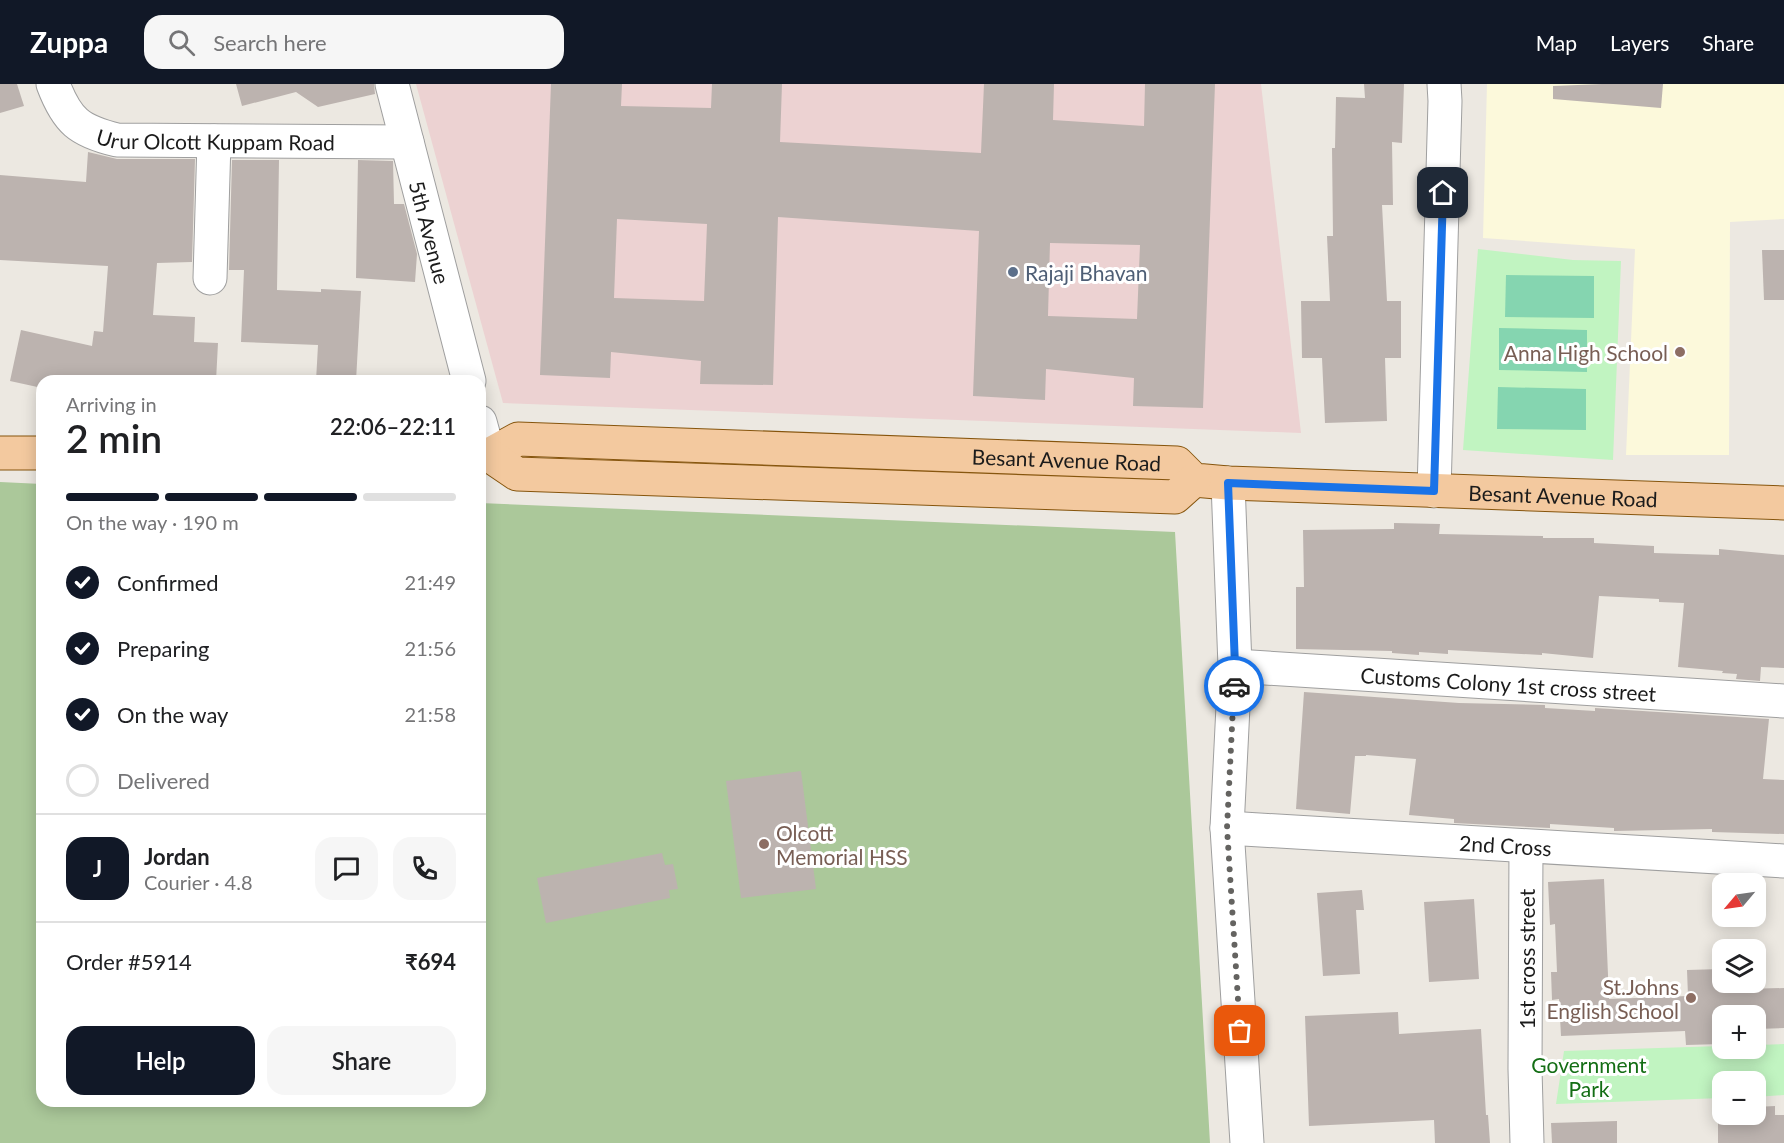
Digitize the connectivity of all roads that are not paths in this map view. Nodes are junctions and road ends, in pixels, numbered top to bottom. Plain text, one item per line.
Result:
1 (53, 84) edge
2 (392, 84) edge
3 (1444, 84) edge
4 (214, 141) junction
5 (406, 141) junction
6 (210, 278) dead end
7 (467, 375) edge
8 (0, 453) edge
9 (36, 453) edge
10 (486, 456) edge
11 (1228, 483) junction
12 (1434, 491) junction
13 (1784, 504) edge
14 (1235, 666) junction
15 (1784, 701) edge
16 (1227, 828) junction
17 (1526, 847) junction
18 (1784, 861) edge
19 (1247, 1143) edge
20 (1527, 1143) edge

1 - 4 street, Urur Olcott Kuppam Road
2 - 5 street, 5th Avenue
3 - 12 street
4 - 5 street, Urur Olcott Kuppam Road
4 - 6 street
5 - 7 street, 5th Avenue
8 - 9 main road
10 - 11 main road, Besant Avenue Road
11 - 12 main road, Besant Avenue Road
11 - 14 street
12 - 13 main road, Besant Avenue Road
14 - 15 street, Customs Colony 1st cross street
14 - 16 street
16 - 17 street, 2nd Cross
16 - 19 street
17 - 18 street, 2nd Cross
17 - 20 street, 1st cross street

